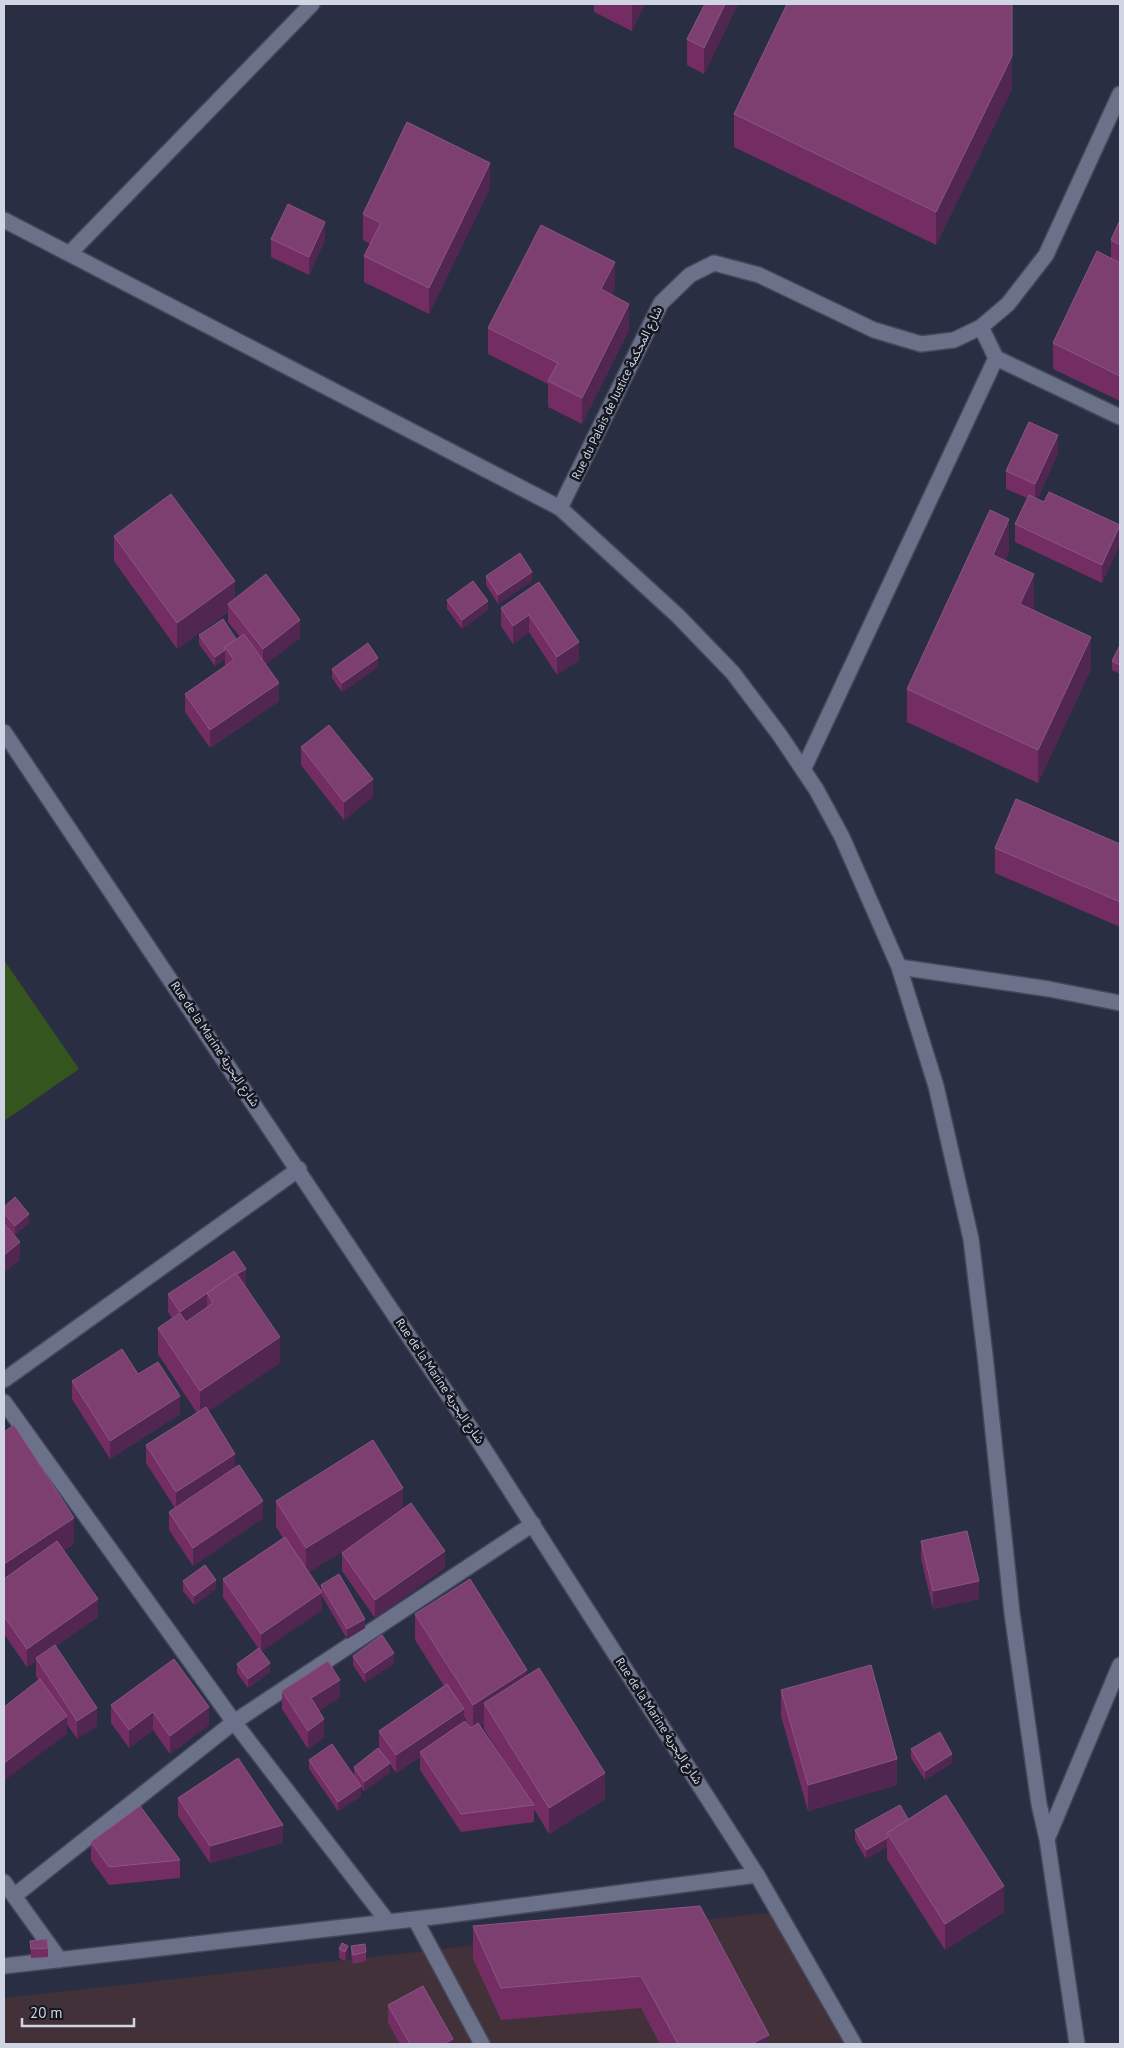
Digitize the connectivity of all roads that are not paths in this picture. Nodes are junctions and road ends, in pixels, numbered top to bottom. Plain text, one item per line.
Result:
1 (312, 4) edge
2 (1120, 94) edge
3 (4, 220) edge
4 (70, 253) junction
5 (981, 327) junction
6 (996, 358) junction
7 (1120, 417) edge
8 (560, 508) junction
9 (4, 732) edge
10 (803, 770) junction
11 (899, 968) junction
12 (1120, 1003) edge
13 (299, 1170) junction
14 (4, 1380) edge
15 (4, 1402) edge
16 (534, 1524) junction
17 (1120, 1665) edge
18 (234, 1722) junction
19 (1047, 1840) junction
20 (757, 1875) junction
21 (4, 1882) edge
22 (14, 1896) junction
23 (415, 1919) junction
24 (388, 1922) junction
25 (60, 1960) junction
26 (4, 1966) edge
27 (482, 2044) edge
28 (854, 2044) edge
29 (1077, 2044) edge

1 - 4 street
2 - 5 street, Rue du Palais de Justice شارع المحكمة
3 - 4 street
4 - 8 street
5 - 6 street
5 - 8 street, Rue du Palais de Justice شارع المحكمة
6 - 7 street
6 - 10 street
8 - 10 street
9 - 13 street, Rue de la Marine شارع البحرية
10 - 11 street
11 - 12 street
11 - 19 street
13 - 14 street
13 - 16 street, Rue de la Marine شارع البحرية
15 - 18 street
16 - 18 street
16 - 20 street, Rue de la Marine شارع البحرية
17 - 19 street
18 - 22 street
18 - 24 street
19 - 29 street
20 - 23 street
20 - 28 street, Rue de la Marine شارع البحرية
21 - 22 street
22 - 25 street
23 - 24 street
23 - 27 street
24 - 25 street
25 - 26 street

